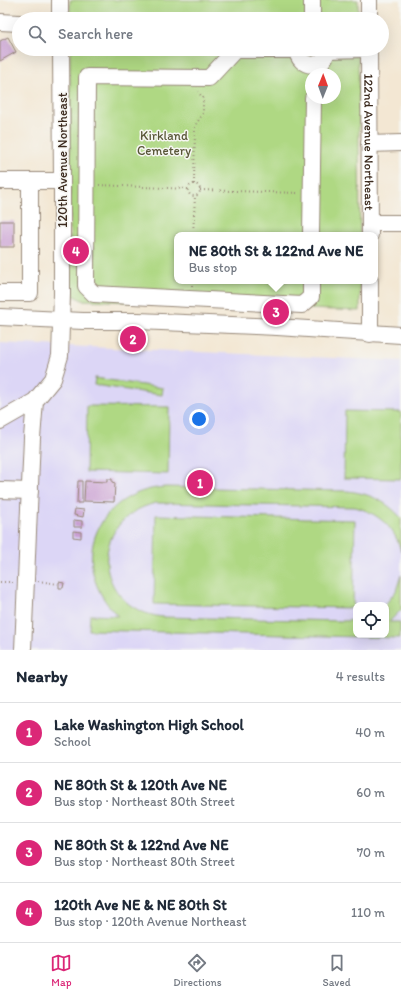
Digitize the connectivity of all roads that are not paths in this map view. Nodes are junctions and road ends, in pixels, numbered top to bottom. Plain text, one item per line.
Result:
1 (60, 0) edge
2 (312, 0) edge
3 (369, 0) edge
4 (60, 12) edge
5 (312, 12) edge
6 (369, 12) edge
7 (0, 22) edge
8 (12, 23) edge
9 (61, 56) edge
10 (230, 56) edge
11 (299, 56) edge
12 (326, 56) edge
13 (369, 56) edge
14 (313, 68) edge
15 (315, 68) edge
16 (314, 104) edge
17 (401, 143) edge
18 (369, 144) junction
19 (0, 181) edge
20 (30, 181) junction
21 (62, 181) junction
22 (401, 223) edge
23 (370, 229) edge
24 (311, 232) edge
25 (311, 284) edge
26 (370, 284) edge
27 (0, 293) edge
28 (0, 317) edge
29 (62, 320) junction
30 (370, 334) junction
31 (401, 335) edge
32 (35, 401) junction
33 (0, 421) edge
34 (0, 490) edge
35 (30, 491) junction
36 (23, 650) edge

1 - 4 street
2 - 5 street
3 - 6 street
7 - 8 street
9 - 21 street, 120th Avenue Northeast
10 - 25 street
11 - 14 street
12 - 15 street
13 - 18 street, 122nd Avenue Northeast
16 - 24 street
17 - 18 street
18 - 23 street, 122nd Avenue Northeast
19 - 20 street
20 - 21 street
20 - 27 street
21 - 29 street, 120th Avenue Northeast
22 - 23 street
26 - 30 street
28 - 29 street
29 - 30 street
29 - 32 street, 120th Avenue Northeast
30 - 31 street
32 - 33 street
32 - 35 street
34 - 35 street
35 - 36 street

